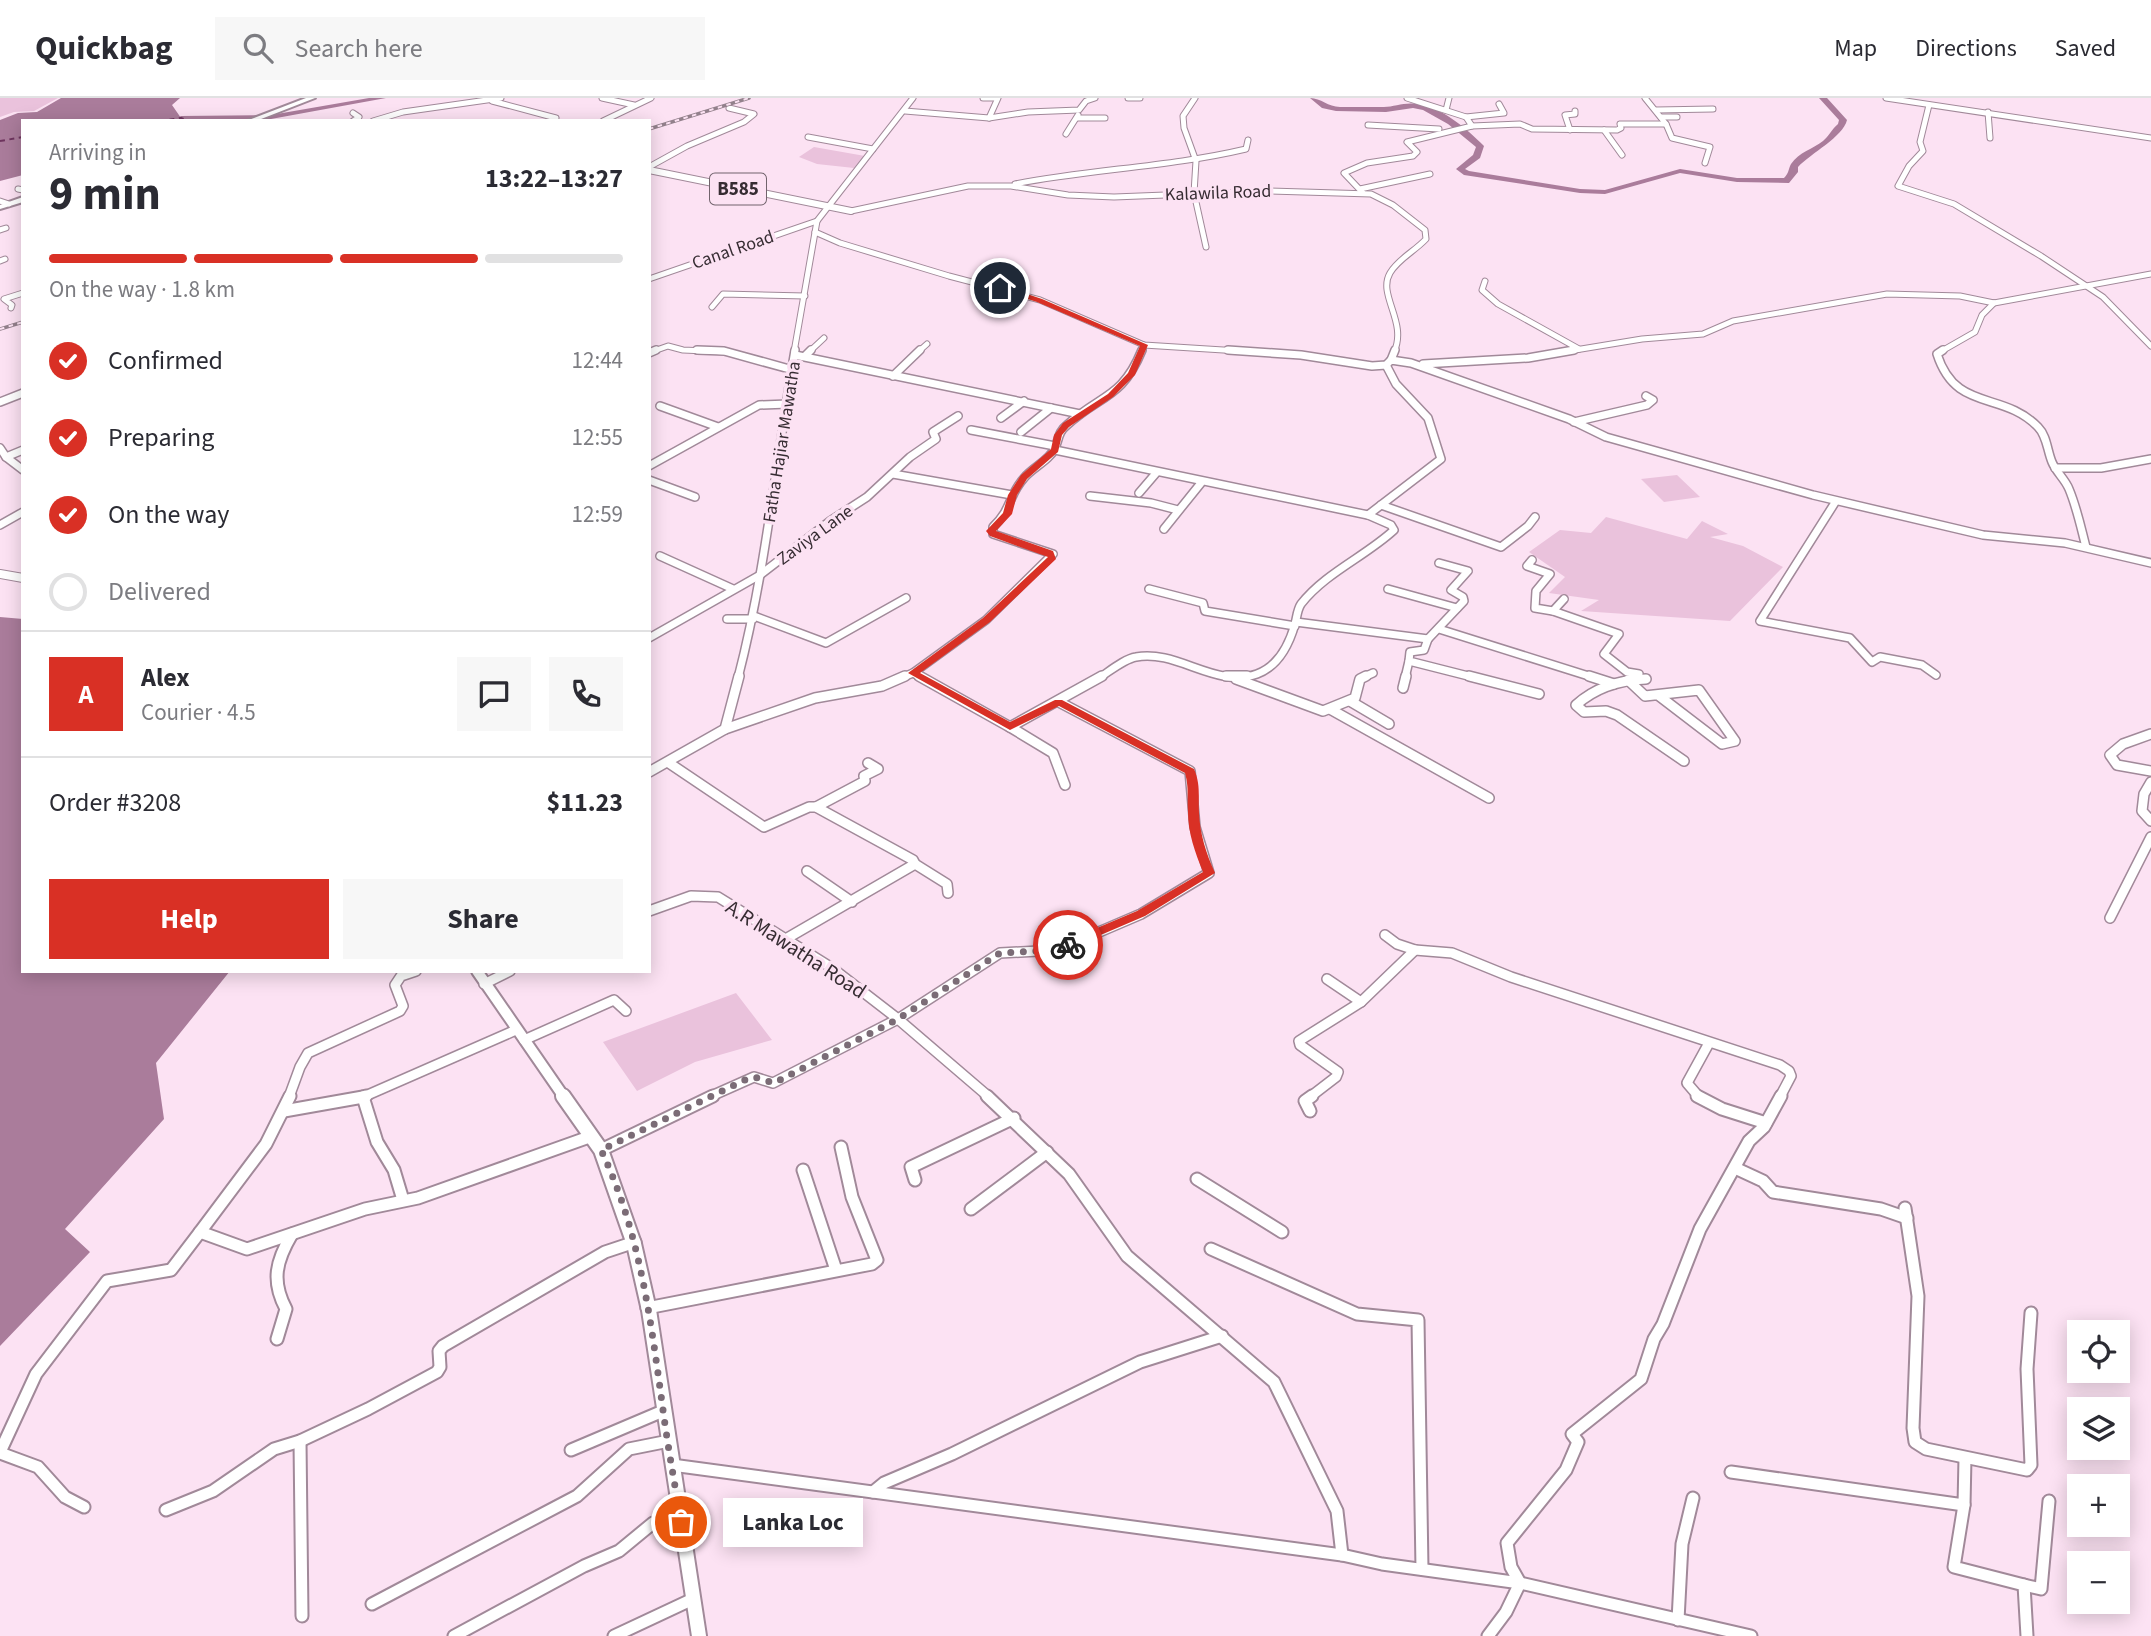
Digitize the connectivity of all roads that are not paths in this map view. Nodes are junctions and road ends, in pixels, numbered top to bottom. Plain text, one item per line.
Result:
1 (312, 98) edge
2 (501, 98) edge
3 (602, 98) edge
4 (651, 98) edge
5 (913, 98) edge
6 (983, 98) edge
7 (998, 98) edge
8 (1095, 98) edge
9 (1128, 98) edge
10 (1140, 98) edge
11 (1185, 98) edge
12 (1194, 98) edge
13 (1407, 98) edge
14 (1449, 98) edge
15 (1645, 98) edge
16 (1886, 98) edge
17 (487, 100) junction
18 (1499, 104) dead end
19 (635, 105) junction
20 (1929, 105) junction
21 (729, 108) dead end
22 (1713, 109) dead end
23 (1079, 110) junction
24 (1446, 110) junction
25 (1656, 110) junction
26 (905, 111) junction
27 (1575, 111) dead end
28 (1988, 112) junction
29 (353, 113) dead end
30 (1624, 114) dead end
31 (1465, 117) junction
32 (1661, 117) junction
33 (1677, 117) dead end
34 (556, 118) dead end
35 (989, 118) junction
36 (1077, 118) junction
37 (1105, 118) dead end
38 (254, 119) edge
39 (356, 119) edge
40 (381, 119) edge
41 (607, 119) edge
42 (1631, 124) junction
43 (1666, 124) junction
44 (1368, 125) dead end
45 (1471, 127) junction
46 (1570, 130) junction
47 (1604, 130) junction
48 (1447, 131) junction
49 (1066, 134) dead end
50 (808, 137) dead end
51 (1990, 138) dead end
52 (2151, 138) edge
53 (1248, 139) dead end
54 (873, 149) junction
55 (1622, 155) dead end
56 (1196, 161) junction
57 (1705, 163) dead end
58 (651, 169) edge
59 (651, 170) edge
60 (1430, 174) dead end
61 (1002, 186) junction
62 (1361, 191) junction
63 (1349, 192) junction
64 (1194, 193) junction
65 (21, 200) edge
66 (0, 201) edge
67 (1351, 202) dead end
68 (9, 204) junction
69 (827, 206) junction
70 (0, 207) edge
71 (851, 211) joint
72 (817, 221) junction
73 (815, 232) junction
74 (1206, 247) dead end
75 (2151, 274) edge
76 (651, 278) edge
77 (1485, 281) dead end
78 (2084, 285) junction
79 (21, 293) edge
80 (805, 296) junction
81 (1, 298) edge
82 (1994, 303) junction
83 (712, 307) dead end
84 (11, 308) dead end
85 (824, 338) dead end
86 (927, 344) dead end
87 (1144, 345) junction
88 (2151, 346) edge
89 (1579, 349) junction
90 (651, 352) edge
91 (795, 355) junction
92 (805, 356) junction
93 (1389, 363) junction
94 (1411, 363) junction
95 (793, 370) junction
96 (893, 376) junction
97 (21, 394) edge
98 (1646, 396) dead end
99 (1024, 401) junction
100 (0, 402) edge
101 (788, 404) junction
102 (660, 406) dead end
103 (1051, 408) junction
104 (1080, 414) junction
105 (958, 416) dead end
106 (1001, 418) dead end
107 (1574, 422) junction
108 (718, 427) junction
109 (971, 430) dead end
110 (1021, 432) dead end
111 (0, 448) edge
112 (1055, 448) junction
113 (21, 451) edge
114 (6, 457) junction
115 (2151, 459) edge
116 (651, 465) edge
117 (21, 468) edge
118 (2055, 468) junction
119 (1157, 472) junction
120 (893, 474) junction
121 (651, 481) edge
122 (1201, 483) junction
123 (1139, 493) dead end
124 (1012, 495) junction
125 (1090, 496) dead end
126 (695, 497) dead end
127 (1836, 501) junction
128 (1381, 505) junction
129 (1178, 510) junction
130 (21, 513) edge
131 (1368, 515) junction
132 (1535, 517) dead end
133 (0, 525) edge
134 (1164, 529) dead end
135 (2086, 547) junction
136 (660, 556) dead end
137 (1532, 560) dead end
138 (1439, 563) dead end
139 (2151, 563) edge
140 (0, 574) edge
141 (760, 575) junction
142 (21, 578) edge
143 (733, 589) junction
144 (1149, 589) dead end
145 (1388, 589) dead end
146 (906, 597) dead end
147 (1564, 599) dead end
148 (1457, 608) junction
149 (1553, 611) junction
150 (753, 617) junction
151 (727, 619) dead end
152 (1295, 624) junction
153 (1439, 629) junction
154 (651, 630) edge
155 (658, 633) junction
156 (651, 637) edge
157 (1428, 639) junction
158 (1409, 661) junction
159 (1643, 663) dead end
160 (914, 673) junction
161 (1373, 673) dead end
162 (1936, 676) dead end
163 (1231, 677) junction
164 (1637, 678) junction
165 (1615, 684) junction
166 (1403, 688) dead end
167 (1539, 694) dead end
168 (1658, 695) junction
169 (1350, 701) junction
170 (1059, 702) junction
171 (1330, 709) junction
172 (1389, 724) dead end
173 (1010, 727) junction
174 (725, 729) junction
175 (2151, 734) edge
176 (1684, 761) dead end
177 (669, 763) junction
178 (868, 763) dead end
179 (651, 771) edge
180 (2151, 771) edge
181 (2151, 782) edge
182 (1065, 785) dead end
183 (1489, 798) dead end
184 (816, 807) junction
185 (2151, 821) edge
186 (2151, 837) edge
187 (915, 864) junction
188 (807, 871) dead end
189 (948, 893) dead end
190 (852, 902) junction
191 (651, 910) edge
192 (2110, 918) dead end
193 (1385, 935) dead end
194 (784, 940) junction
195 (1415, 950) junction
196 (409, 973) edge
197 (500, 973) edge
198 (481, 977) edge
199 (1327, 979) dead end
200 (1361, 1003) junction
201 (626, 1011) dead end
202 (898, 1019) junction
203 (520, 1035) junction
204 (1709, 1043) junction
205 (363, 1097) junction
206 (284, 1111) junction
207 (1310, 1111) dead end
208 (1014, 1118) junction
209 (1766, 1123) junction
210 (592, 1136) junction
211 (841, 1147) dead end
212 (601, 1150) junction
213 (1047, 1152) junction
214 (1735, 1168) junction
215 (803, 1170) dead end
216 (1197, 1179) dead end
217 (915, 1180) dead end
218 (403, 1200) junction
219 (971, 1209) dead end
220 (200, 1232) junction
221 (1282, 1232) dead end
222 (292, 1234) junction
223 (635, 1242) junction
224 (1211, 1249) dead end
225 (836, 1270) junction
226 (647, 1308) junction
227 (2031, 1313) dead end
228 (1222, 1336) junction
229 (277, 1339) dead end
230 (663, 1411) junction
231 (300, 1441) junction
232 (669, 1441) junction
233 (571, 1450) dead end
234 (0, 1452) edge
235 (1965, 1458) junction
236 (672, 1465) junction
237 (1731, 1472) dead end
238 (873, 1492) junction
239 (1693, 1498) dead end
240 (2049, 1501) dead end
241 (1964, 1505) junction
242 (84, 1507) dead end
243 (166, 1510) dead end
244 (681, 1522) junction
245 (1342, 1555) junction
246 (1422, 1569) junction
247 (1520, 1583) junction
248 (2024, 1585) junction
249 (692, 1599) junction
250 (372, 1604) dead end
251 (302, 1616) dead end
252 (1678, 1619) junction
253 (454, 1636) edge
254 (614, 1636) edge
255 (699, 1636) edge
256 (1488, 1636) edge
257 (1751, 1636) edge
258 (2026, 1636) edge

1 - 38 highway
2 - 17 street
3 - 19 street
4 - 19 street
5 - 26 street, Fatha Hajiar Mawatha
6 - 7 street
7 - 35 street
8 - 23 street
9 - 10 street
11 - 12 street
12 - 56 street
13 - 24 street
14 - 24 street
15 - 25 street
16 - 20 street
17 - 34 street
17 - 40 street
18 - 31 street
19 - 41 street
20 - 28 street
20 - 78 street
21 - 58 street
22 - 25 street
23 - 35 street
23 - 36 street
24 - 31 street
25 - 32 street
26 - 35 street
26 - 54 street, Fatha Hajiar Mawatha
27 - 46 street
28 - 51 street
28 - 52 street
29 - 39 street
30 - 42 street
31 - 45 street
32 - 33 street
32 - 43 street
36 - 37 street
36 - 49 street
42 - 43 street
42 - 47 street
43 - 57 street
44 - 48 street
45 - 46 street
45 - 48 street
46 - 47 street
47 - 55 street
48 - 62 street
50 - 54 street
53 - 56 street
54 - 69 street, Fatha Hajiar Mawatha
56 - 61 street
56 - 64 street
59 - 69 main road, B585
60 - 62 street
61 - 64 street, Kalawila Road
61 - 71 street, Kalawila Road
62 - 63 street, Kalawila Road
62 - 93 street, Kalawila Road
63 - 64 street, Kalawila Road
63 - 67 street
64 - 74 street
65 - 68 highway
66 - 68 street
68 - 70 highway
69 - 71 main road, B585
69 - 72 street, Fatha Hajiar Mawatha
72 - 73 street, Fatha Hajiar Mawatha
72 - 76 street, Canal Road
73 - 80 street, Fatha Hajiar Mawatha
73 - 87 street
75 - 78 street
77 - 89 street
78 - 82 street
78 - 88 street
79 - 81 street
80 - 83 street
80 - 91 street, Fatha Hajiar Mawatha
81 - 84 street
82 - 89 street
82 - 118 street
85 - 92 street
86 - 96 street
87 - 93 street
87 - 104 street
89 - 94 street
90 - 95 street
91 - 92 street
91 - 95 street, Fatha Hajiar Mawatha
92 - 96 street
93 - 94 street
93 - 128 street
94 - 107 street
95 - 101 street, Fatha Hajiar Mawatha
96 - 99 street
97 - 100 street
98 - 107 street
99 - 103 street
99 - 106 street
101 - 108 street
101 - 141 street, Fatha Hajiar Mawatha
102 - 108 street
103 - 104 street
103 - 110 street
104 - 112 street
105 - 120 street, Zaviya Lane
107 - 127 street
108 - 116 street
109 - 112 street
111 - 114 street
112 - 119 street
112 - 124 street
113 - 114 street
114 - 117 street
115 - 118 street
118 - 135 street
119 - 122 street
119 - 123 street
120 - 124 street
120 - 141 street, Zaviya Lane
121 - 126 street
122 - 129 street
122 - 131 street
124 - 160 street
125 - 129 street
127 - 135 street
127 - 162 street
128 - 131 street
128 - 132 street
129 - 134 street
130 - 133 street
131 - 152 street
135 - 139 street
136 - 143 street
137 - 149 street
138 - 148 street
140 - 142 main road
141 - 143 street, Zaviya Lane
141 - 150 street, Fatha Hajiar Mawatha
143 - 155 street, Zaviya Lane
144 - 152 street
145 - 148 street
146 - 150 street
147 - 149 street
148 - 153 street
149 - 164 street
150 - 151 street
150 - 174 street, Fatha Hajiar Mawatha
152 - 157 street
152 - 163 street
153 - 157 street
153 - 165 street
154 - 155 street
155 - 156 street, Zaviya Lane
157 - 158 street
158 - 166 street
158 - 167 street
159 - 164 street
160 - 173 street
160 - 174 street
161 - 169 street
163 - 170 street
163 - 171 street
164 - 165 street
164 - 168 street
165 - 176 street
168 - 168 street
169 - 171 street
169 - 172 street
170 - 173 street
170 - 202 street
171 - 183 street
173 - 182 street
174 - 177 street
175 - 180 street
177 - 179 street
177 - 184 street
178 - 184 street
181 - 185 street
184 - 187 street
186 - 192 street
187 - 189 street
187 - 190 street
188 - 190 street
190 - 194 street
191 - 194 street, A.R Mawatha Road
193 - 195 street
194 - 202 street, A.R Mawatha Road
195 - 200 street
195 - 204 street
196 - 206 street
197 - 198 street
198 - 203 main road
199 - 200 street
200 - 207 street
201 - 203 street
202 - 208 street, A.R Mawatha Road
202 - 212 street
203 - 205 street
203 - 210 main road
204 - 209 street
204 - 209 street
205 - 206 street
205 - 218 street
206 - 220 street
208 - 213 street, A.R Mawatha Road
208 - 217 street
209 - 214 street
210 - 212 main road
210 - 218 street
211 - 225 street
212 - 223 main road
213 - 219 street
213 - 228 street, A.R Mawatha Road
214 - 235 street
214 - 247 street
215 - 225 street
216 - 221 street
218 - 222 street
220 - 222 street
220 - 234 street
222 - 229 street
223 - 226 main road
223 - 231 street
224 - 246 street
225 - 226 street
226 - 230 main road
227 - 235 street
228 - 238 street
228 - 245 street, A.R Mawatha Road
230 - 232 main road
230 - 233 street
231 - 243 street
231 - 251 street
232 - 236 main road
232 - 250 street
234 - 242 street
235 - 241 street
236 - 238 street
236 - 244 main road
237 - 241 street
238 - 245 street
239 - 252 street
240 - 248 street
241 - 248 street
244 - 249 main road
244 - 253 street
245 - 246 street
246 - 247 street
247 - 252 street
247 - 256 street
248 - 258 street
249 - 254 street
249 - 255 main road
252 - 257 street

